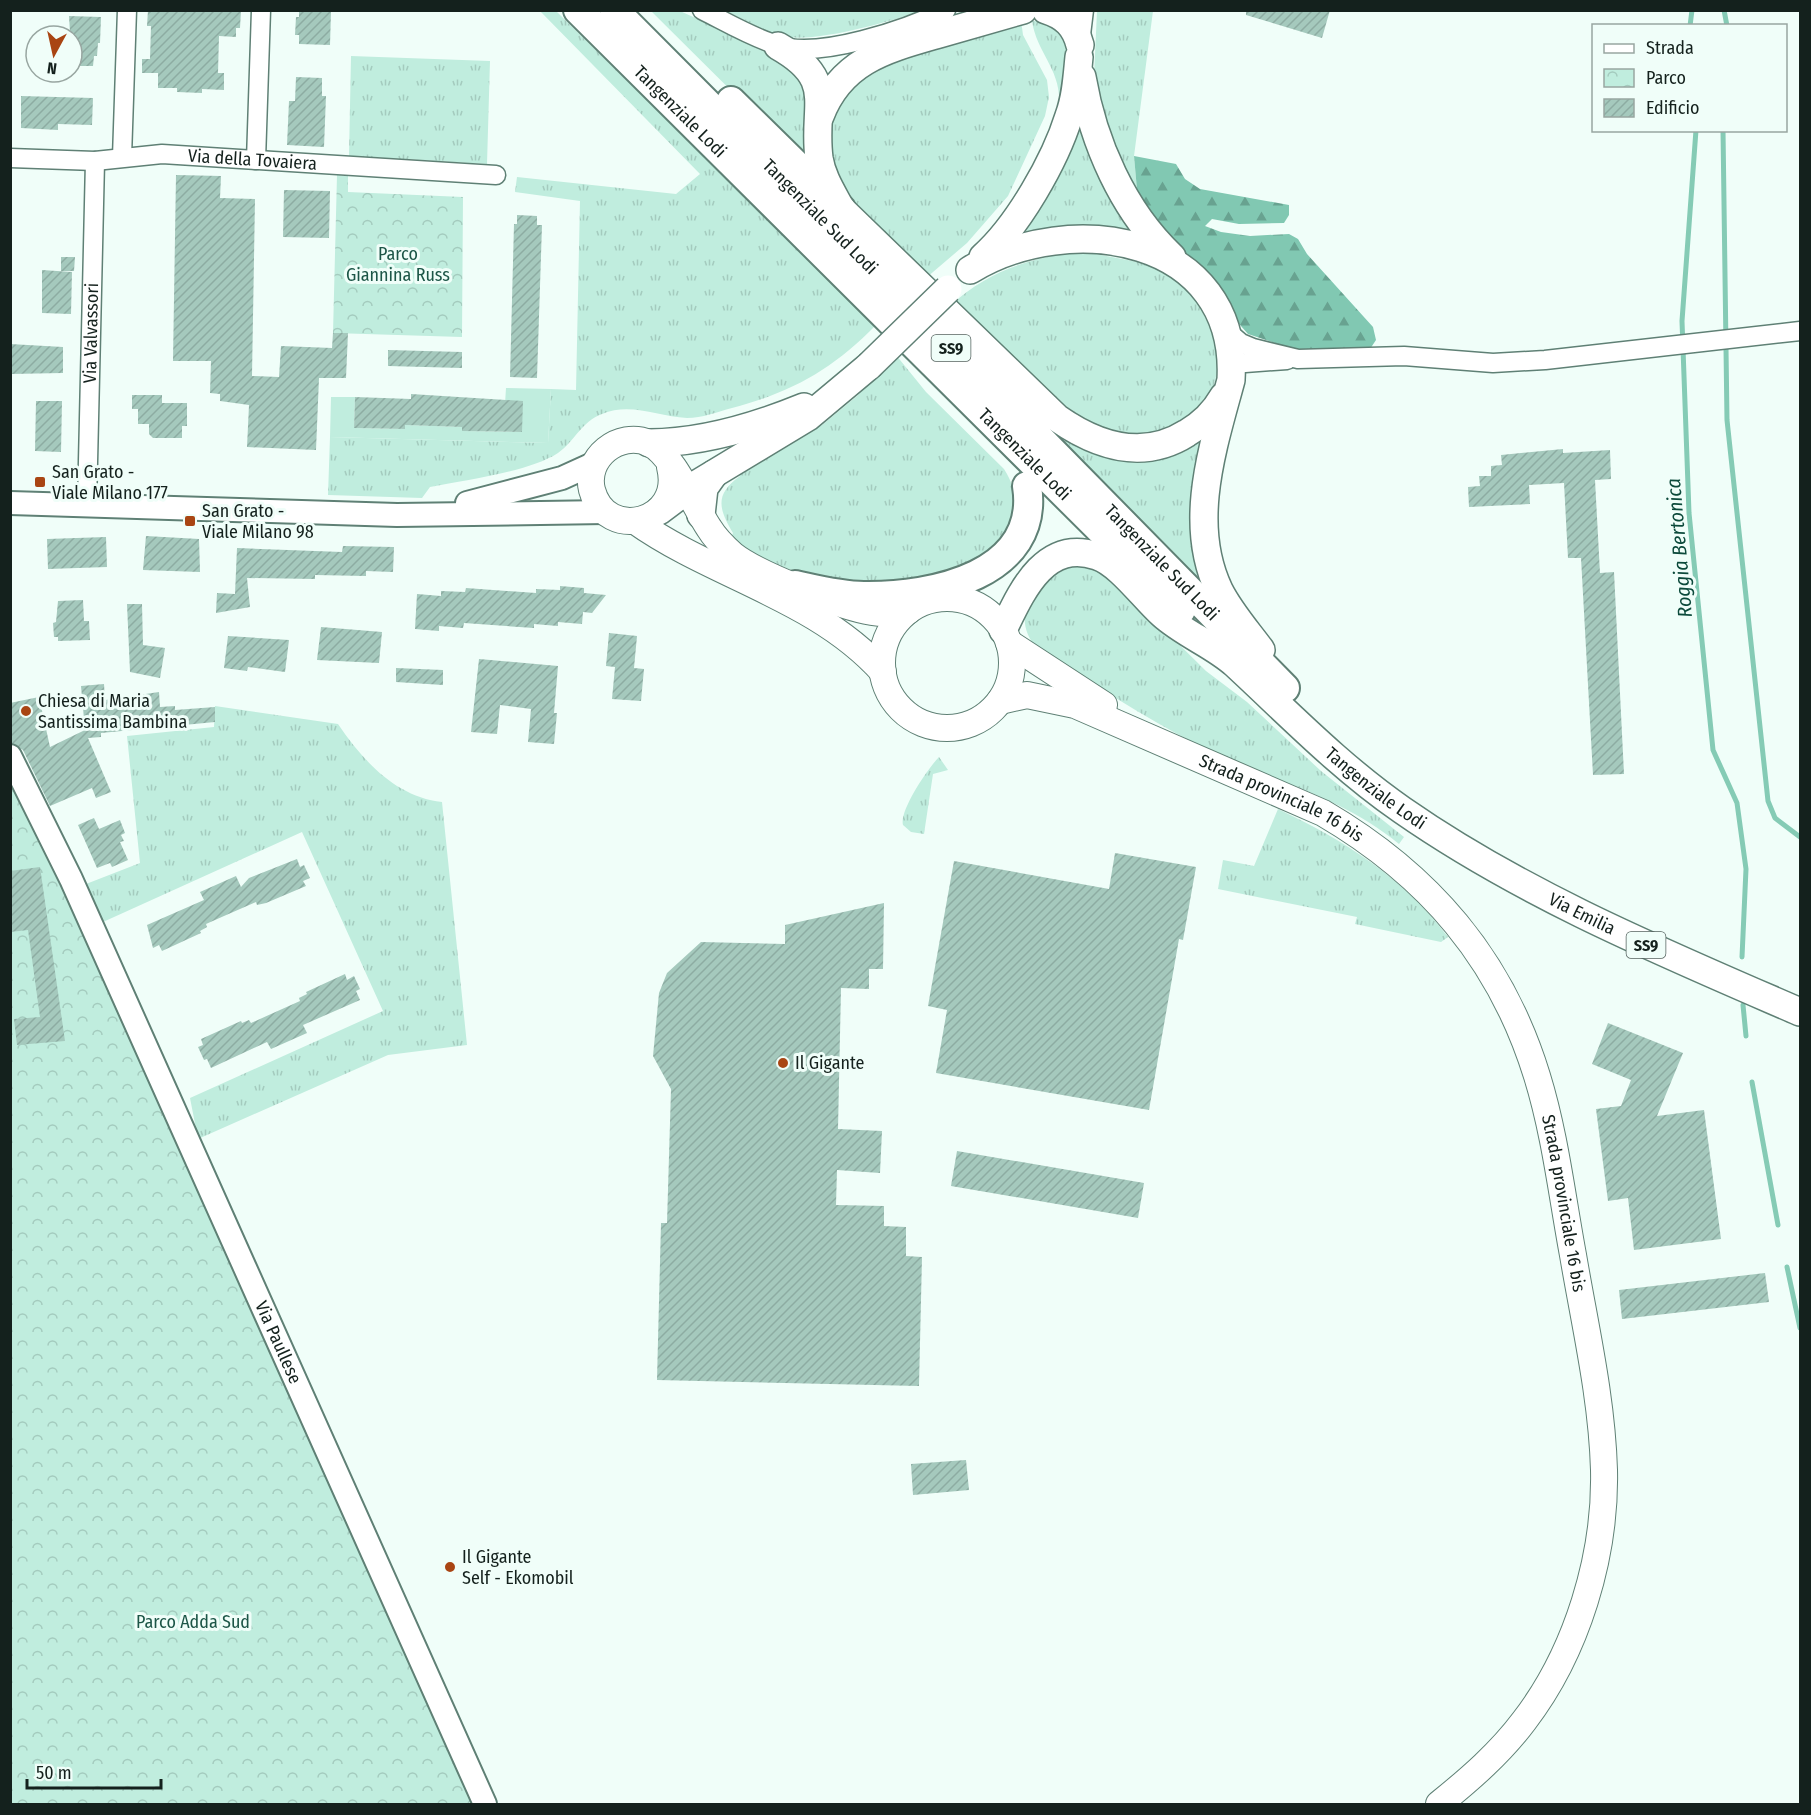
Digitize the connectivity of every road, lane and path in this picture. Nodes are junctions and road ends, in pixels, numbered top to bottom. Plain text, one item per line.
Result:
1 (127, 10) edge
2 (261, 10) edge
3 (578, 10) edge
4 (614, 10) edge
5 (640, 10) edge
6 (702, 10) edge
7 (946, 10) edge
8 (1023, 10) edge
9 (1046, 10) edge
10 (1084, 10) edge
11 (778, 46) junction
12 (1079, 51) junction
13 (819, 117) junction
14 (122, 157) junction
15 (10, 158) edge
16 (256, 160) junction
17 (95, 161) junction
18 (496, 175) dead end
19 (841, 208) junction
20 (1184, 268) junction
21 (969, 270) junction
22 (1227, 331) junction
23 (1800, 331) edge
24 (1298, 359) junction
25 (1231, 372) junction
26 (860, 374) junction
27 (965, 394) junction
28 (649, 443) junction
29 (595, 464) junction
30 (670, 466) junction
31 (714, 474) junction
32 (1027, 486) junction
33 (687, 490) junction
34 (10, 503) edge
35 (87, 505) junction
36 (606, 512) junction
37 (430, 513) junction
38 (701, 515) junction
39 (647, 516) junction
40 (795, 585) junction
41 (960, 599) junction
42 (908, 611) junction
43 (1006, 636) junction
44 (1233, 662) junction
45 (883, 672) junction
46 (1285, 688) junction
47 (1000, 701) junction
48 (1160, 741) junction
49 (10, 756) edge
50 (1496, 867) junction
51 (1800, 1012) edge
52 (485, 1804) edge
53 (1439, 1804) edge

1 - 14 street
2 - 16 street
3 - 27 highway, Tangenziale Lodi / SS9
4 - 46 highway, Tangenziale Sud Lodi / SS9
5 - 19 highway
6 - 11 street
7 - 11 street
8 - 13 main road
9 - 12 main road
10 - 12 street
11 - 13 main road
12 - 20 main road
12 - 21 main road
13 - 19 main road
14 - 16 street, Via della Tovaiera
14 - 17 street, Via della Tovaiera
15 - 17 street, Via della Tovaiera
16 - 18 street, Via della Tovaiera
17 - 35 street, Via Valvassori
19 - 25 main road
20 - 21 main road
20 - 22 main road
21 - 26 main road, bridge
22 - 24 street
22 - 25 main road
23 - 24 street
24 - 25 street
25 - 46 main road
26 - 28 main road
26 - 31 main road
27 - 32 highway
27 - 44 highway, Tangenziale Lodi / SS9
28 - 29 main road
28 - 30 main road
29 - 36 main road
29 - 37 street
30 - 33 main road
30 - 39 main road
31 - 33 main road
31 - 38 main road
32 - 40 highway
32 - 41 highway
33 - 38 main road
33 - 39 main road
34 - 35 street
35 - 37 street
36 - 37 street
36 - 39 main road
38 - 40 main road
39 - 45 main road
40 - 42 main road
41 - 42 main road
41 - 43 main road
42 - 45 main road
43 - 44 main road
43 - 47 main road
43 - 48 main road, Strada provinciale 16 bis
44 - 50 main road, Tangenziale Lodi / SS9
45 - 47 main road
46 - 50 main road, Tangenziale Sud Lodi / SS9
47 - 48 main road, Strada provinciale 16 bis
48 - 53 main road, Strada provinciale 16 bis
49 - 52 street, Via Paullese
50 - 51 main road, Via Emilia / SS9

